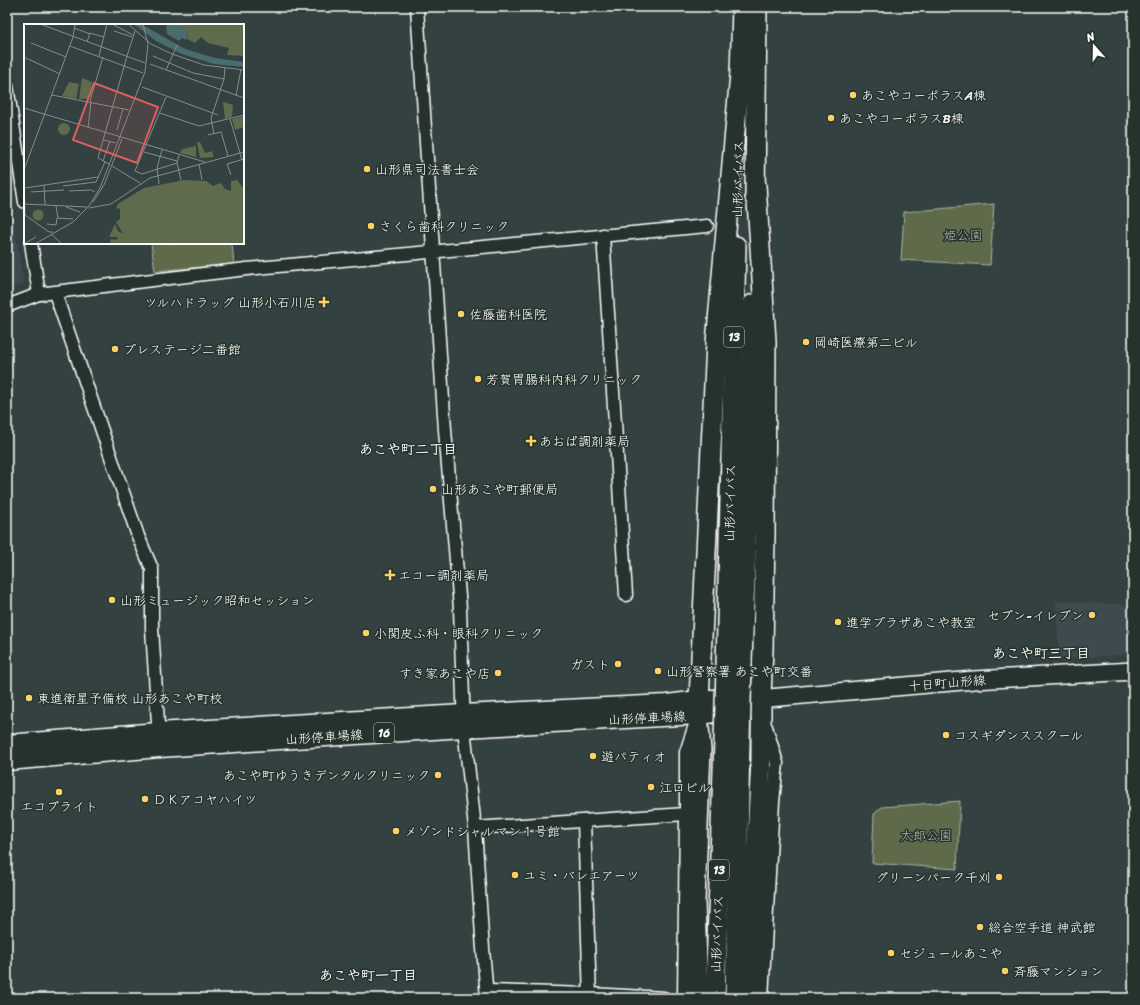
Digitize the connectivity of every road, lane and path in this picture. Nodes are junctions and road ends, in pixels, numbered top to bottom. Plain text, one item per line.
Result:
1 (417, 7) edge
2 (742, 7) edge
3 (757, 7) edge
4 (740, 63) junction
5 (7, 86) edge
6 (756, 185) junction
7 (24, 196) edge
8 (707, 226) dead end
9 (603, 235) junction
10 (31, 244) edge
11 (433, 252) junction
12 (55, 293) junction
13 (39, 294) junction
14 (7, 306) edge
15 (626, 595) dead end
16 (734, 665) junction
17 (1133, 671) edge
18 (1133, 680) edge
19 (761, 702) junction
20 (698, 707) junction
21 (463, 721) junction
22 (159, 740) junction
23 (732, 741) junction
24 (7, 744) edge
25 (7, 761) edge
26 (686, 814) junction
27 (584, 821) junction
28 (475, 828) junction
29 (487, 995) edge
30 (590, 996) edge
31 (664, 998) edge
32 (684, 998) edge
33 (698, 998) edge
34 (715, 998) edge
35 (735, 998) edge
36 (749, 998) edge
37 (762, 998) edge

1 - 11 street
2 - 4 highway, 山形バイパス / 13
3 - 6 highway, 山形バイパス / 13
4 - 16 highway, 山形バイパス / 13
4 - 20 highway
5 - 7 street
6 - 16 highway, 山形バイパス / 13
6 - 19 highway
8 - 9 street
9 - 11 street
9 - 15 street
10 - 13 street
11 - 12 street
11 - 21 street
12 - 13 street
12 - 22 street
13 - 14 street
16 - 23 highway, 山形バイパス / 13, bridge
17 - 19 main road, 十日町山形線
18 - 19 main road, 十日町山形線
19 - 20 main road, 山形停車場線 / 16
19 - 36 highway
19 - 37 street
20 - 21 main road, 山形停車場線 / 16
20 - 26 street
20 - 33 highway
21 - 22 main road, 山形停車場線 / 16
21 - 28 street
22 - 24 main road, 山形停車場線 / 16
22 - 25 main road, 山形停車場線 / 16
23 - 34 highway, 山形バイパス / 13
23 - 35 highway, 山形バイパス / 13
26 - 27 street
26 - 32 street
27 - 28 street
27 - 30 street
28 - 29 street
29 - 30 street
30 - 31 street

